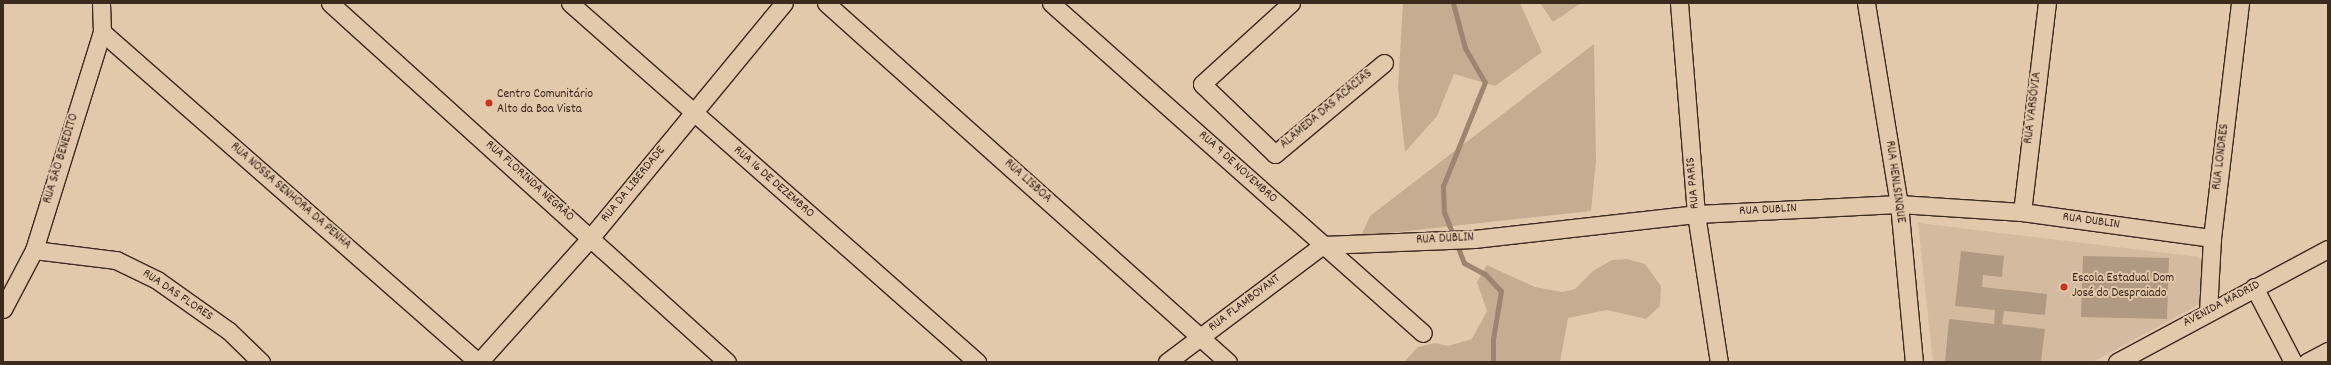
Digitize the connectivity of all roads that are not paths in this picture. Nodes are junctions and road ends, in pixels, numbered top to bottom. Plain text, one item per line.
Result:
1 (101, 3) edge
2 (330, 3) edge
3 (570, 3) edge
4 (784, 3) edge
5 (826, 3) edge
6 (1050, 3) edge
7 (1291, 3) edge
8 (1679, 3) edge
9 (1866, 3) edge
10 (2047, 3) edge
11 (2240, 3) edge
12 (102, 32) junction
13 (1384, 63) dead end
14 (693, 112) junction
15 (1899, 204) junction
16 (2022, 212) junction
17 (1696, 214) junction
18 (591, 237) junction
19 (2212, 238) junction
20 (1323, 245) junction
21 (2328, 249) edge
22 (34, 250) junction
23 (2254, 287) junction
24 (3, 309) edge
25 (2208, 312) junction
26 (1423, 333) dead end
27 (1201, 337) junction
28 (2328, 351) edge
29 (261, 362) edge
30 (478, 362) edge
31 (727, 362) edge
32 (977, 362) edge
33 (1167, 362) edge
34 (1228, 362) edge
35 (1719, 362) edge
36 (1914, 362) edge
37 (2117, 362) edge
38 (2293, 362) edge
39 (2307, 362) edge

1 - 12 street, RUA SÃO BENEDITO
2 - 18 street, RUA FLORINDA NEGRÃO
3 - 14 street, RUA 16 DE DEZEMBRO
4 - 14 street, RUA DA LIBERDADE
5 - 27 street, RUA LISBOA
6 - 20 street, RUA 9 DE NOVEMBRO
7 - 13 street, ALAMEDA DAS ACÁCIAS
8 - 17 street, RUA PARIS
9 - 15 street, RUA HENLSINQUE
10 - 16 street, RUA VARSÓVIA
11 - 19 street, RUA LONDRES
12 - 22 street, RUA SÃO BENEDITO
12 - 30 street, RUA NOSSA SENHORA DA PENHA
14 - 18 street, RUA DA LIBERDADE
14 - 32 street, RUA 16 DE DEZEMBRO
15 - 16 street, RUA DUBLIN
15 - 17 street, RUA DUBLIN
15 - 36 street, RUA HENLSINQUE
16 - 19 street, RUA DUBLIN
17 - 20 street, RUA DUBLIN
17 - 35 street, RUA PARIS
18 - 30 street, RUA DA LIBERDADE
18 - 31 street, RUA FLORINDA NEGRÃO
19 - 25 street, RUA LONDRES
20 - 26 street, RUA 9 DE NOVEMBRO
20 - 27 street, RUA FLAMBOYANT
21 - 23 street, AVENIDA MADRID
22 - 24 street, RUA SÃO BENEDITO
22 - 29 street, RUA DAS FLORES
23 - 25 street, AVENIDA MADRID
23 - 38 street
25 - 37 street, AVENIDA MADRID
27 - 33 street, RUA FLAMBOYANT
27 - 34 street, RUA LISBOA
28 - 39 street

